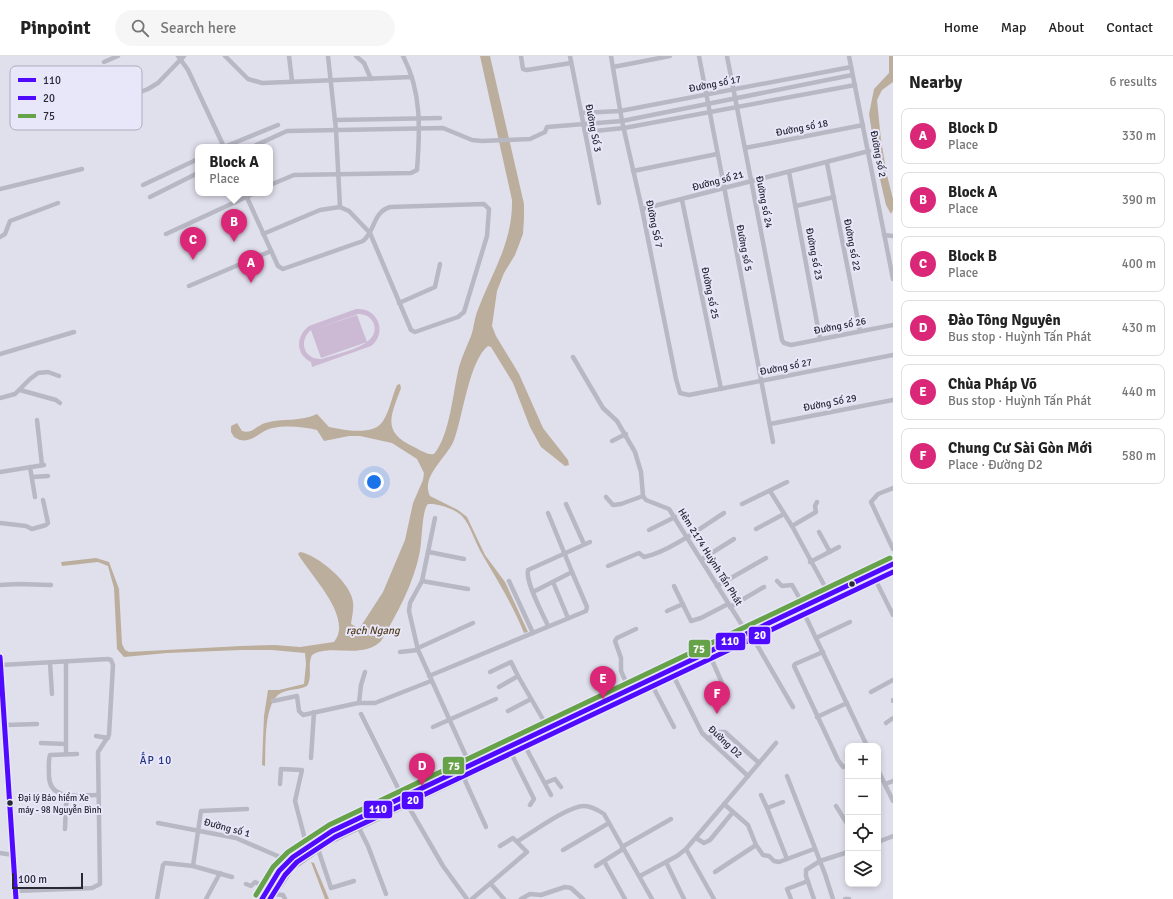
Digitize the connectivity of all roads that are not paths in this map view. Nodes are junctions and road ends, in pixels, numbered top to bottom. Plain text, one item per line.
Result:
1 (118, 56) edge
2 (225, 56) edge
3 (289, 56) edge
4 (328, 56) edge
5 (356, 56) edge
6 (403, 56) edge
7 (521, 56) edge
8 (570, 56) edge
9 (611, 56) edge
10 (670, 56) edge
11 (699, 56) edge
12 (727, 56) edge
13 (849, 56) edge
14 (181, 57) edge
15 (656, 57) edge
16 (104, 62) dead end
17 (572, 63) junction
18 (613, 67) junction
19 (851, 67) junction
20 (852, 75) junction
21 (412, 77) junction
22 (371, 79) junction
23 (331, 80) junction
24 (292, 81) junction
25 (854, 85) junction
26 (734, 90) junction
27 (142, 91) edge
28 (709, 95) junction
29 (736, 98) junction
30 (708, 104) junction
31 (737, 106) junction
32 (620, 110) junction
33 (710, 112) junction
34 (581, 113) junction
35 (440, 118) dead end
36 (420, 119) junction
37 (335, 120) junction
38 (622, 121) junction
39 (583, 123) junction
40 (278, 125) dead end
41 (863, 125) junction
42 (420, 128) junction
43 (624, 128) junction
44 (336, 130) junction
45 (585, 132) junction
46 (223, 144) edge
47 (231, 144) edge
48 (259, 144) edge
49 (745, 148) junction
50 (868, 151) junction
51 (717, 154) junction
52 (195, 160) edge
53 (827, 163) junction
54 (82, 169) dead end
55 (633, 171) junction
56 (789, 172) junction
57 (195, 174) edge
58 (339, 174) junction
59 (750, 182) junction
60 (273, 184) edge
61 (142, 185) dead end
62 (0, 189) edge
63 (725, 189) junction
64 (244, 196) edge
65 (246, 196) edge
66 (150, 197) dead end
67 (834, 197) junction
68 (682, 200) junction
69 (58, 203) dead end
70 (599, 203) dead end
71 (796, 206) junction
72 (340, 207) junction
73 (642, 209) junction
74 (370, 233) junction
75 (166, 234) dead end
76 (263, 234) junction
77 (884, 235) junction
78 (893, 236) edge
79 (0, 237) edge
80 (271, 251) junction
81 (440, 264) dead end
82 (893, 279) edge
83 (189, 286) dead end
84 (399, 303) junction
85 (893, 325) edge
86 (860, 331) junction
87 (74, 332) dead end
88 (820, 339) junction
89 (791, 345) joint
90 (0, 354) edge
91 (893, 355) edge
92 (573, 357) dead end
93 (59, 376) dead end
94 (761, 381) junction
95 (721, 389) junction
96 (20, 390) junction
97 (682, 394) joint
98 (0, 398) edge
99 (893, 400) edge
100 (60, 403) dead end
101 (37, 420) dead end
102 (770, 424) junction
103 (626, 434) junction
104 (612, 441) dead end
105 (773, 442) dead end
106 (30, 467) junction
107 (0, 472) edge
108 (48, 476) dead end
109 (32, 477) junction
110 (787, 482) dead end
111 (893, 488) edge
112 (770, 491) junction
113 (644, 496) junction
114 (35, 497) dead end
115 (606, 497) dead end
116 (43, 500) dead end
117 (818, 502) dead end
118 (566, 504) dead end
119 (742, 504) dead end
120 (548, 513) dead end
121 (724, 513) dead end
122 (784, 514) junction
123 (675, 517) junction
124 (435, 518) dead end
125 (0, 523) edge
126 (792, 526) junction
127 (756, 529) dead end
128 (649, 530) dead end
129 (819, 532) dead end
130 (687, 537) junction
131 (734, 539) dead end
132 (590, 542) dead end
133 (584, 544) junction
134 (839, 548) dead end
135 (893, 549) edge
136 (429, 552) junction
137 (830, 552) junction
138 (563, 553) junction
139 (766, 558) dead end
140 (464, 559) dead end
141 (702, 559) junction
142 (810, 562) junction
143 (893, 564) edge
144 (608, 566) dead end
145 (893, 570) edge
146 (572, 572) junction
147 (873, 576) junction
148 (422, 581) junction
149 (509, 581) dead end
150 (777, 581) dead end
151 (553, 582) junction
152 (0, 585) edge
153 (51, 585) dead end
154 (674, 586) dead end
155 (717, 586) junction
156 (764, 587) dead end
157 (468, 589) dead end
158 (533, 592) junction
159 (829, 594) junction
160 (683, 604) junction
161 (729, 605) junction
162 (806, 605) junction
163 (667, 610) dead end
164 (804, 614) junction
165 (893, 615) edge
166 (568, 618) junction
167 (850, 622) dead end
168 (473, 623) dead end
169 (548, 626) junction
170 (636, 629) dead end
171 (533, 633) junction
172 (747, 633) junction
173 (753, 638) junction
174 (816, 638) junction
175 (418, 649) junction
176 (400, 652) dead end
177 (823, 652) junction
178 (0, 657) edge
179 (711, 658) junction
180 (66, 662) junction
181 (50, 663) junction
182 (1, 665) edge
183 (365, 672) dead end
184 (490, 672) dead end
185 (673, 675) junction
186 (518, 676) junction
187 (430, 679) junction
188 (893, 680) edge
189 (652, 685) junction
190 (499, 687) dead end
191 (629, 689) junction
192 (726, 692) dead end
193 (871, 692) dead end
194 (52, 694) dead end
195 (496, 699) dead end
196 (530, 699) junction
197 (273, 701) dead end
198 (359, 702) junction
199 (847, 703) junction
200 (793, 707) dead end
201 (593, 710) junction
202 (2, 711) edge
203 (508, 711) dead end
204 (314, 712) junction
205 (361, 714) dead end
206 (817, 717) junction
207 (893, 718) edge
208 (449, 719) junction
209 (886, 723) dead end
210 (37, 724) dead end
211 (4, 725) junction
212 (433, 727) dead end
213 (674, 727) dead end
214 (548, 728) junction
215 (96, 736) dead end
216 (108, 738) junction
217 (708, 739) junction
218 (41, 742) dead end
219 (776, 743) dead end
220 (865, 743) edge
221 (66, 744) junction
222 (525, 746) junction
223 (511, 753) junction
224 (66, 754) junction
225 (77, 754) dead end
226 (311, 758) dead end
227 (759, 763) junction
228 (470, 765) junction
229 (845, 765) edge
230 (463, 776) junction
231 (748, 776) junction
232 (787, 776) dead end
233 (881, 776) edge
234 (893, 781) edge
235 (545, 783) junction
236 (280, 784) dead end
237 (885, 784) junction
238 (561, 787) dead end
239 (69, 795) junction
240 (98, 795) junction
241 (551, 795) dead end
242 (761, 795) dead end
243 (405, 801) junction
244 (893, 801) edge
245 (783, 802) dead end
246 (724, 804) junction
247 (530, 805) dead end
248 (836, 806) dead end
249 (767, 808) junction
250 (247, 809) dead end
251 (733, 812) junction
252 (671, 819) dead end
253 (845, 820) edge
254 (158, 823) dead end
255 (609, 823) junction
256 (358, 826) junction
257 (486, 827) dead end
258 (65, 829) dead end
259 (198, 830) junction
260 (893, 836) edge
261 (696, 838) junction
262 (518, 841) junction
263 (881, 841) edge
264 (500, 846) dead end
265 (756, 846) junction
266 (307, 847) junction
267 (623, 848) junction
268 (318, 849) junction
269 (686, 849) junction
270 (814, 849) junction
271 (563, 850) dead end
272 (0, 853) edge
273 (845, 853) edge
274 (13, 855) junction
275 (787, 859) junction
276 (289, 861) junction
277 (604, 861) junction
278 (820, 861) junction
279 (666, 862) junction
280 (193, 866) junction
281 (596, 866) dead end
282 (715, 872) dead end
283 (220, 873) junction
284 (640, 876) junction
285 (232, 877) dead end
286 (354, 881) dead end
287 (808, 881) junction
288 (246, 884) dead end
289 (491, 884) junction
290 (15, 891) junction
291 (270, 894) edge
292 (386, 894) dead end
293 (542, 897) edge
294 (16, 899) edge
295 (157, 899) edge
296 (206, 899) edge
297 (262, 899) edge
298 (286, 899) edge
299 (467, 899) edge
300 (472, 899) edge
301 (504, 899) edge
302 (520, 899) edge
303 (583, 899) edge
304 (625, 899) edge
305 (652, 899) edge
306 (684, 899) edge
307 (714, 899) edge
308 (791, 899) edge
309 (814, 899) edge
310 (833, 899) edge
311 (845, 899) edge
312 (849, 899) edge

1 - 16 street
2 - 24 street
3 - 24 street
4 - 23 street
5 - 22 street
6 - 21 street
7 - 17 street
8 - 17 street, Đường Số 3
9 - 18 street, Đường Số 7
10 - 15 street
11 - 28 street, Đường số 5
12 - 26 street, Đường số 24
13 - 19 street, Đường số 2
14 - 27 street
14 - 46 street
15 - 18 street
17 - 34 street, Đường Số 3
18 - 32 street, Đường Số 7
19 - 20 street, Đường số 2
19 - 26 street, Đường số 17
20 - 25 street, Đường số 2
20 - 29 street, Đường số 17
21 - 22 street
21 - 36 street
22 - 23 street
23 - 24 street
23 - 37 street
25 - 31 street
25 - 41 street, Đường số 2
26 - 28 street, Đường số 17
26 - 29 street, Đường số 24
28 - 30 street, Đường số 5
28 - 32 street, Đường số 17
29 - 30 street, Đường số 17
29 - 31 street, Đường số 24
30 - 33 street, Đường số 5
30 - 38 street, Đường số 17
31 - 33 street
31 - 49 street, Đường số 24
32 - 34 street, Đường số 17
32 - 38 street, Đường Số 7
33 - 43 street
33 - 51 street, Đường số 5
34 - 39 street, Đường Số 3
35 - 36 street
36 - 37 street
36 - 42 street
37 - 44 street
38 - 39 street, Đường số 17
38 - 43 street, Đường Số 7
39 - 42 street
39 - 45 street, Đường Số 3
40 - 47 street
41 - 49 street, Đường số 18
41 - 50 street, Đường số 2
42 - 44 street
42 - 58 street
43 - 45 street
43 - 55 street, Đường Số 7
44 - 48 street
44 - 58 street
45 - 70 street, Đường Số 3
49 - 59 street, Đường số 24
50 - 53 street, Đường số 21
50 - 77 street, Đường số 2
51 - 55 street
51 - 63 street, Đường số 5
52 - 61 street
53 - 56 street, Đường số 21
53 - 67 street, Đường số 22
54 - 62 street
55 - 73 street, Đường Số 7
56 - 59 street, Đường số 21
56 - 71 street, Đường số 23
57 - 66 street
58 - 60 street
58 - 72 street
59 - 63 street, Đường số 21
59 - 89 street, Đường số 24
63 - 68 street, Đường số 21
63 - 94 street, Đường số 5
64 - 75 street
65 - 76 street
67 - 71 street
67 - 86 street, Đường số 22
68 - 73 street, Đường số 21
68 - 95 street, Đường số 25
69 - 79 street
71 - 88 street, Đường số 23
72 - 74 street
72 - 76 street
73 - 97 street, Đường Số 7
74 - 80 street
74 - 84 street
74 - 84 street
76 - 80 street
77 - 78 street
77 - 82 street, Đường số 2
80 - 83 street
81 - 84 street
85 - 86 street, Đường số 26
86 - 88 street, Đường số 26
87 - 90 street
88 - 89 street, Đường số 26
91 - 94 street, Đường số 27
92 - 103 street
93 - 96 street
94 - 95 street, Đường số 27
94 - 102 street, Đường số 5
95 - 97 street, Đường số 27
96 - 98 street
96 - 100 street
99 - 102 street, Đường Số 29
101 - 106 street
102 - 105 street, Đường số 5
103 - 104 street
103 - 113 street
106 - 107 street
106 - 109 street
108 - 109 street
109 - 114 street
110 - 112 street
111 - 135 street
112 - 119 street
112 - 122 street
113 - 115 street
113 - 123 street, Hẻm 2174 Huỳnh Tấn Phát
116 - 125 street
117 - 126 street
118 - 133 street
120 - 138 street
121 - 130 street
122 - 126 street
122 - 127 street
123 - 128 street
123 - 130 street, Hẻm 2174 Huỳnh Tấn Phát
124 - 136 street
126 - 142 street
129 - 137 street
130 - 141 street, Hẻm 2174 Huỳnh Tấn Phát
130 - 144 street
131 - 141 street
132 - 133 street
133 - 138 street
134 - 137 street
136 - 140 street
136 - 148 street
137 - 142 street
138 - 146 street
138 - 158 street
139 - 155 street
141 - 155 street, Hẻm 2174 Huỳnh Tấn Phát
142 - 159 street
143 - 147 main road
145 - 147 main road
146 - 151 street
146 - 166 street
147 - 159 main road
147 - 164 main road
147 - 165 street
148 - 157 street
148 - 175 street
149 - 171 street
150 - 162 street
151 - 158 street
151 - 166 street
152 - 153 street
154 - 160 street
155 - 161 street, Hẻm 2174 Huỳnh Tấn Phát
156 - 161 street
158 - 169 street
159 - 162 main road
160 - 161 street
160 - 163 street
161 - 172 street, Hẻm 2174 Huỳnh Tấn Phát
162 - 172 main road
164 - 173 main road
164 - 174 street
166 - 169 street
167 - 174 street
168 - 175 street
169 - 171 street
170 - 191 street
171 - 187 street
172 - 191 main road
173 - 179 main road
173 - 200 street
174 - 177 street
175 - 176 street
175 - 187 street
177 - 199 street
177 - 206 street
178 - 182 main road
179 - 185 main road
179 - 192 street
180 - 181 street
180 - 216 street
180 - 221 street
181 - 182 street
181 - 194 street
182 - 202 main road
183 - 198 street
184 - 186 street
185 - 189 main road
185 - 217 street, Đường D2
186 - 190 street
186 - 196 street
187 - 198 street
187 - 208 street
188 - 193 street
189 - 201 main road
189 - 213 street
191 - 201 main road
195 - 208 street
196 - 203 street
196 - 214 street
197 - 204 street
198 - 204 street
199 - 206 street
199 - 220 street
201 - 214 main road
201 - 222 main road
202 - 211 main road
204 - 226 street
205 - 243 street
206 - 229 street
207 - 209 street
208 - 212 street
208 - 228 street
210 - 211 street
211 - 274 main road
214 - 228 main road
215 - 216 street
216 - 240 street
217 - 227 street
217 - 231 street, Đường D2
218 - 221 street
219 - 227 street
221 - 224 street
222 - 223 main road
222 - 235 street
223 - 230 main road
223 - 247 street
224 - 225 street
224 - 239 street
227 - 231 street
228 - 243 main road
230 - 243 main road
230 - 257 street
231 - 246 street
232 - 270 street
233 - 237 street
234 - 237 street
235 - 238 street
235 - 241 street
236 - 266 street
237 - 244 street
239 - 240 street
239 - 258 street
240 - 290 street
242 - 249 street
243 - 256 main road
243 - 266 main road
243 - 299 street
245 - 249 street
246 - 251 street
246 - 261 street
248 - 253 street
249 - 275 street
250 - 259 street
251 - 261 street
251 - 265 street
252 - 267 street
254 - 259 street, Đường số 1
255 - 262 street
255 - 267 street
255 - 271 street
256 - 268 main road
256 - 292 street
259 - 276 street, Đường số 1
259 - 280 street
260 - 263 street
261 - 269 street
262 - 264 street
262 - 289 street
265 - 275 street
265 - 282 street
266 - 276 main road
267 - 277 street
267 - 284 street
268 - 286 street
268 - 291 main road
269 - 279 street
269 - 307 street
270 - 275 street
270 - 278 street
272 - 274 street
273 - 278 street
274 - 290 main road
276 - 291 main road
277 - 281 street
277 - 304 street
278 - 287 street
278 - 310 street
279 - 284 street
279 - 306 street
280 - 283 street
280 - 295 street
283 - 285 street
283 - 296 street
284 - 305 street
287 - 308 street
287 - 309 street
288 - 291 street
289 - 300 street
289 - 301 street
290 - 294 main road
291 - 297 main road
291 - 298 street
293 - 302 street
293 - 303 street
311 - 312 street

